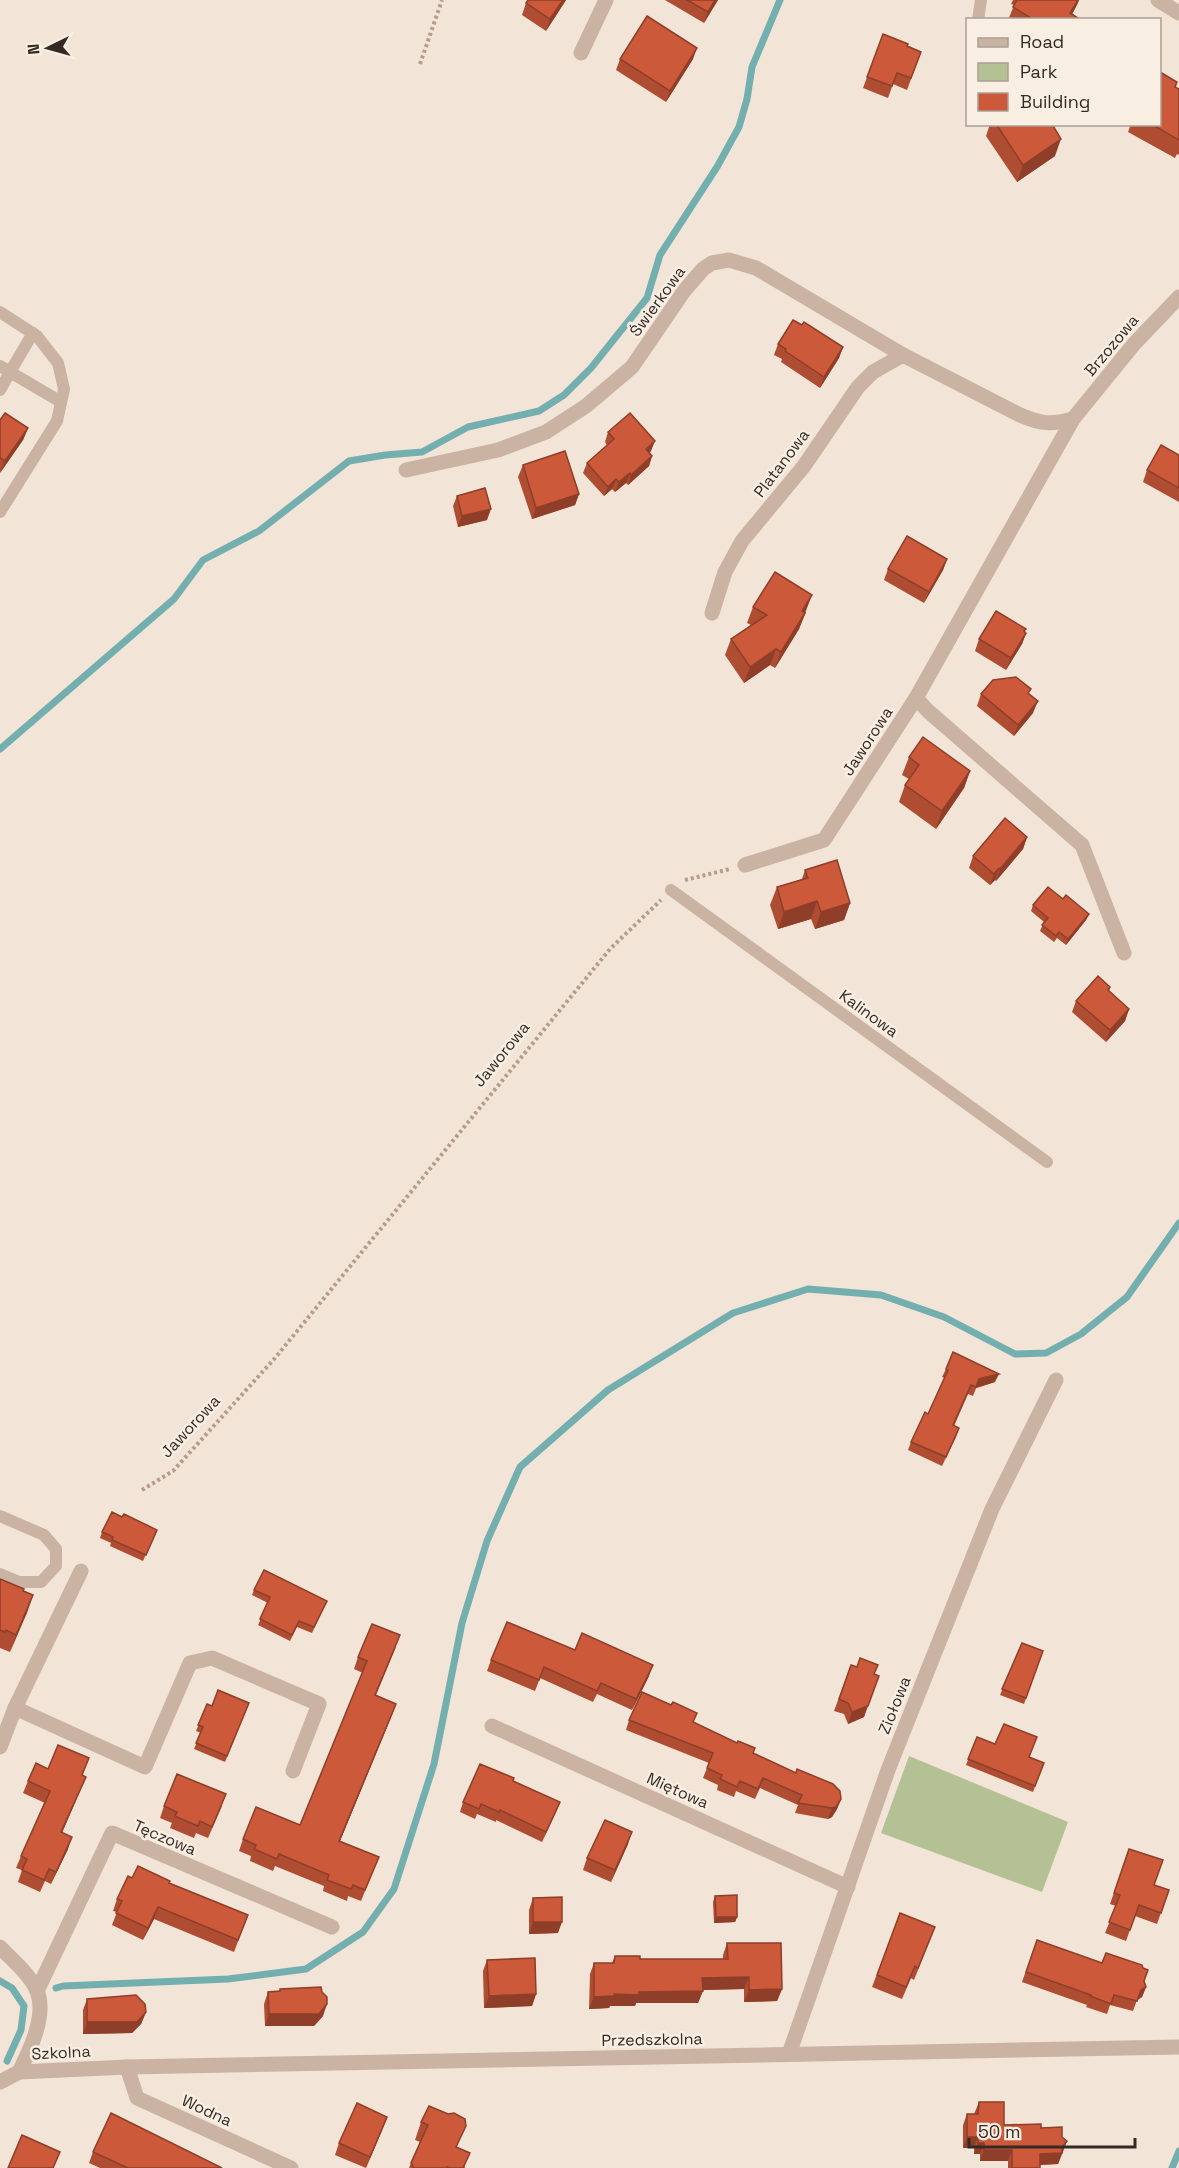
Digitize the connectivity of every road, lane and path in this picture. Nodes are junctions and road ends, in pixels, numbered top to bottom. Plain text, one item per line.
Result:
1 (442, 0) edge
2 (606, 0) edge
3 (981, 0) edge
4 (1158, 0) edge
5 (1179, 13) edge
6 (978, 18) edge
7 (581, 53) dead end
8 (420, 64) dead end
9 (1179, 297) edge
10 (0, 312) edge
11 (33, 333) junction
12 (903, 355) junction
13 (5, 369) edge
14 (0, 390) edge
15 (61, 402) junction
16 (1073, 419) junction
17 (406, 470) dead end
18 (0, 512) edge
19 (712, 613) dead end
20 (916, 698) junction
21 (745, 865) joint
22 (671, 890) junction
23 (1124, 953) dead end
24 (1047, 1162) dead end
25 (1056, 1380) dead end
26 (142, 1490) dead end
27 (0, 1516) edge
28 (81, 1571) dead end
29 (0, 1574) edge
30 (15, 1708) junction
31 (492, 1726) dead end
32 (0, 1747) edge
33 (293, 1771) dead end
34 (848, 1887) junction
35 (332, 1927) dead end
36 (0, 1947) edge
37 (37, 1991) junction
38 (1179, 2047) edge
39 (789, 2054) junction
40 (127, 2067) junction
41 (19, 2072) junction
42 (0, 2082) edge
43 (291, 2168) edge

1 - 8 path
2 - 7 street
3 - 6 lane
4 - 5 street
9 - 16 street, Brzozowa
10 - 11 lane
11 - 13 lane
11 - 15 lane
12 - 16 street, Świerkowa
12 - 17 street, Świerkowa
12 - 19 street, Platanowa
13 - 14 lane
13 - 15 lane
15 - 18 lane
16 - 20 street, Jaworowa
20 - 21 street, Jaworowa
20 - 23 street
21 - 22 path, Jaworowa
22 - 24 lane, Kalinowa
22 - 26 path, Jaworowa
25 - 34 street, Ziołowa
27 - 29 lane
28 - 30 street
30 - 32 street
30 - 33 street
31 - 34 street, Miętowa
34 - 39 street, Ziołowa
35 - 37 street, Tęczowa
36 - 37 street
37 - 41 street
38 - 39 street, Przedszkolna
39 - 40 street, Przedszkolna
40 - 41 street, Szkolna
40 - 43 street, Wodna
41 - 42 street, Szkolna

